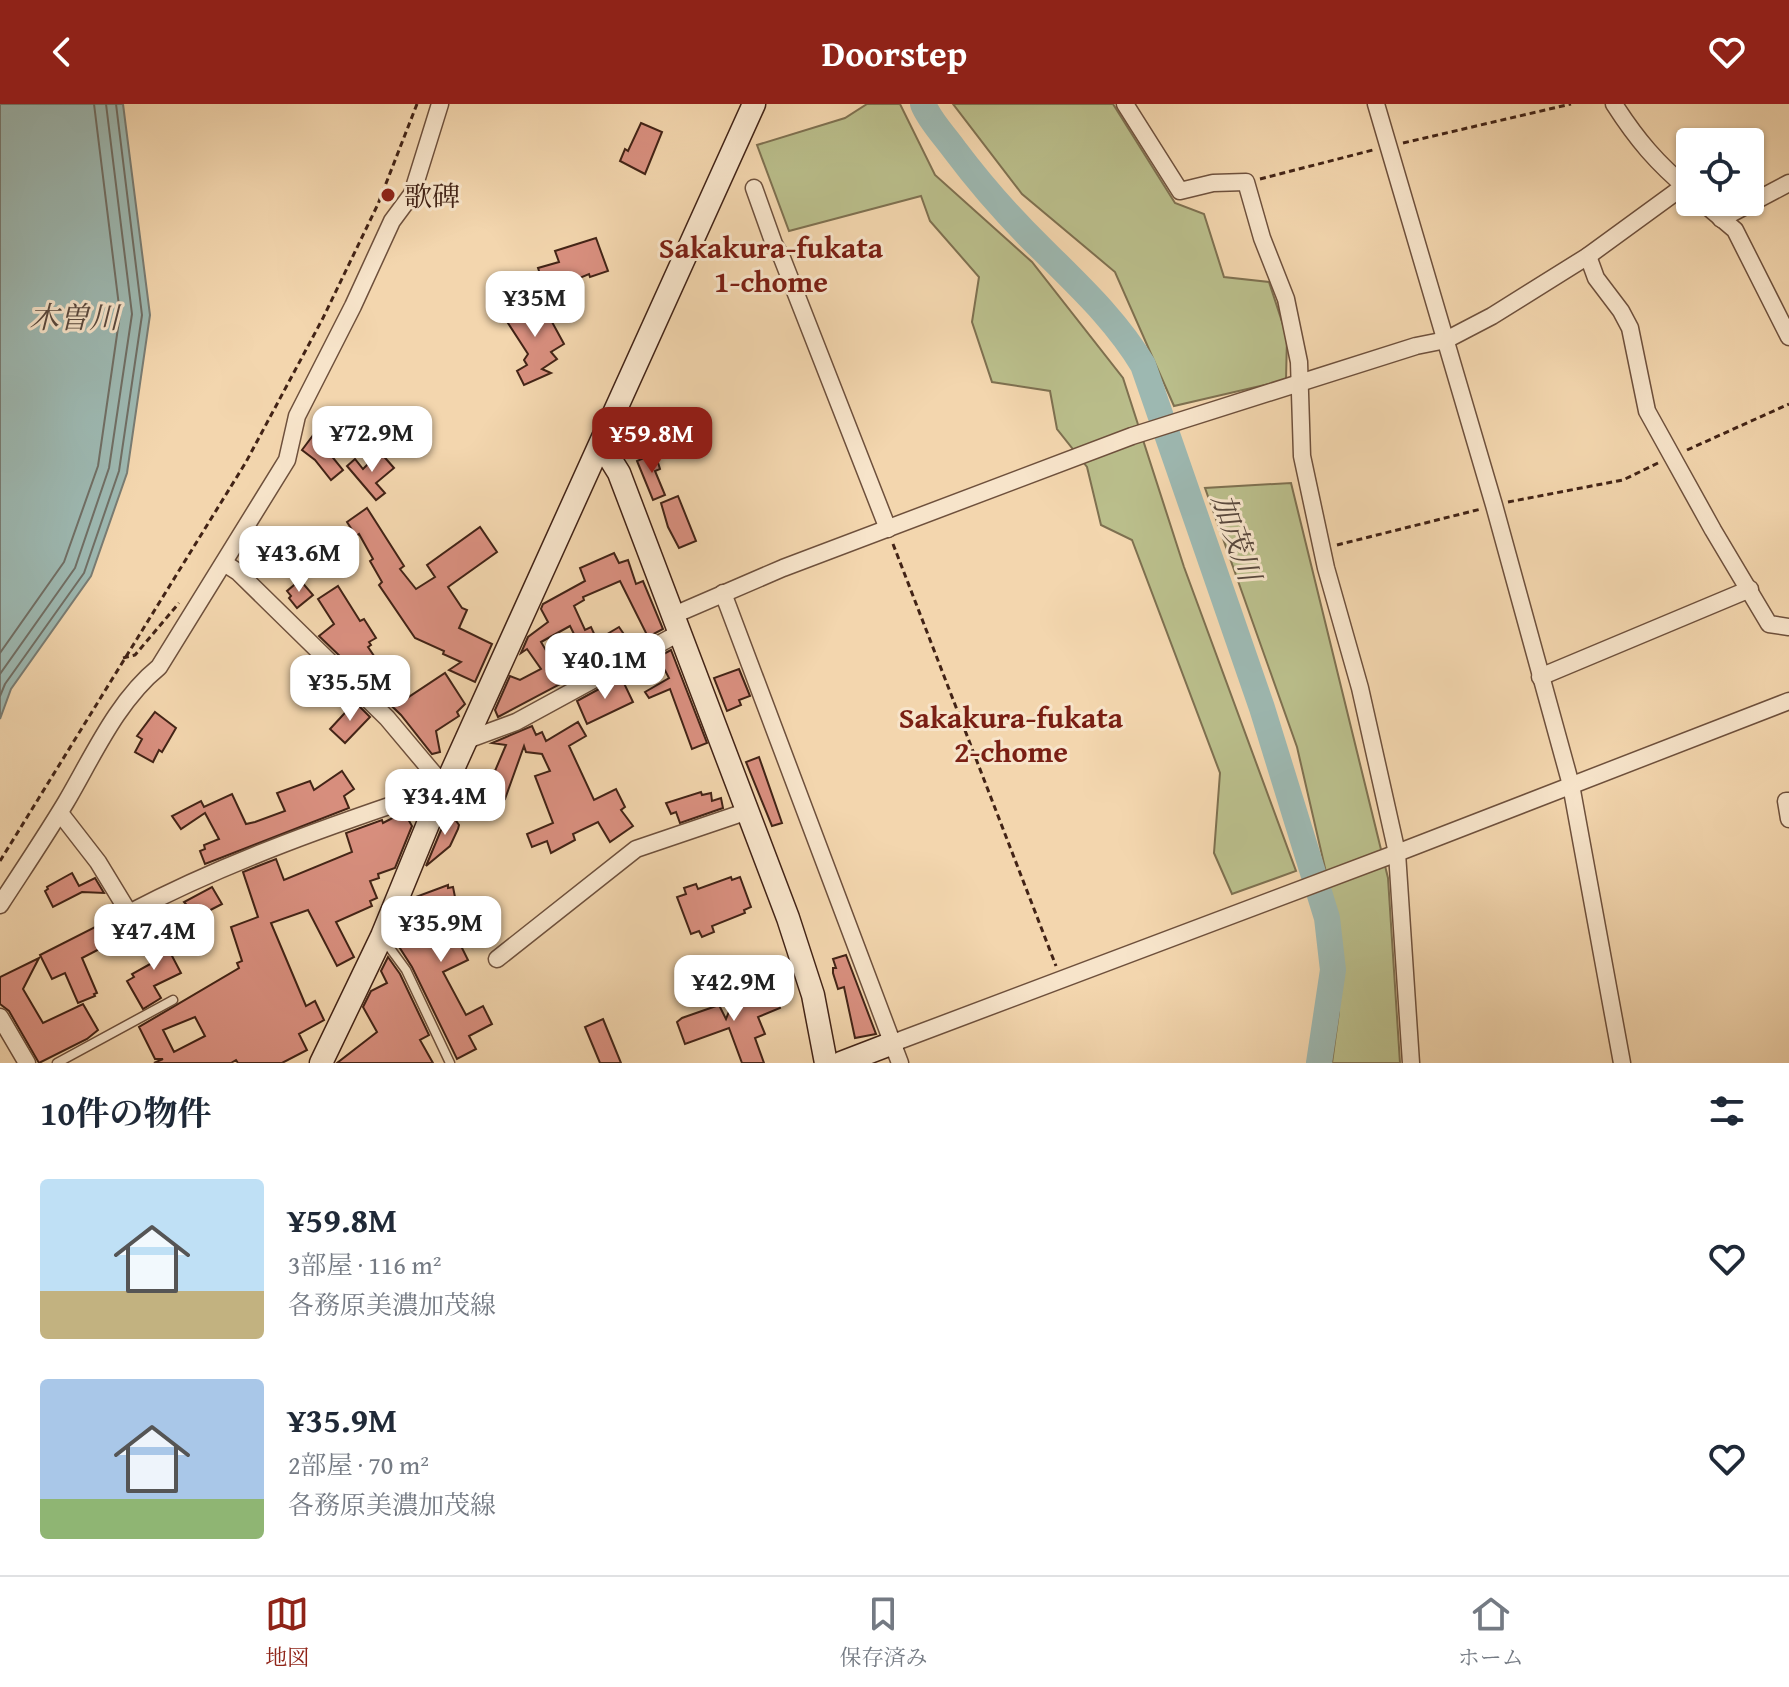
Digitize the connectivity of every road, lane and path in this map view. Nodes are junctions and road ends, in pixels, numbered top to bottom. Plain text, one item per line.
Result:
1 (417, 104) edge
2 (440, 104) edge
3 (754, 104) edge
4 (1125, 104) edge
5 (1376, 104) edge
6 (1571, 104) edge
7 (1614, 104) edge
8 (1388, 146) junction
9 (1676, 179) edge
10 (1246, 182) junction
11 (1789, 183) edge
12 (754, 188) dead end
13 (1676, 196) edge
14 (1718, 216) edge
15 (1721, 219) junction
16 (1588, 256) junction
17 (1789, 337) edge
18 (1446, 340) junction
19 (1300, 384) junction
20 (1789, 404) edge
21 (601, 444) junction
22 (1672, 456) junction
23 (1494, 505) junction
24 (888, 529) junction
25 (1322, 549) junction
26 (224, 563) junction
27 (1750, 589) junction
28 (723, 593) junction
29 (183, 598) dead end
30 (677, 624) junction
31 (1789, 627) edge
32 (123, 658) junction
33 (1540, 677) junction
34 (1789, 701) edge
35 (467, 740) junction
36 (1571, 785) junction
37 (445, 787) junction
38 (1789, 801) edge
39 (748, 811) junction
40 (60, 813) junction
41 (1789, 819) edge
42 (1397, 853) junction
43 (0, 861) edge
44 (0, 905) edge
45 (382, 936) junction
46 (497, 959) dead end
47 (1061, 981) junction
48 (173, 1000) dead end
49 (0, 1017) edge
50 (896, 1053) edge
51 (27, 1063) edge
52 (57, 1063) edge
53 (321, 1063) edge
54 (450, 1063) edge
55 (826, 1063) edge
56 (841, 1063) edge
57 (1411, 1063) edge
58 (1622, 1063) edge

1 - 32 path
2 - 26 street
3 - 21 main road
4 - 10 street
5 - 8 street
6 - 8 path
7 - 9 street
8 - 10 path
8 - 18 street
10 - 19 street
11 - 15 street
12 - 24 street
13 - 16 street
14 - 15 street
15 - 17 street
16 - 18 street
16 - 22 street
18 - 19 street
18 - 23 street
19 - 24 street
19 - 25 street
20 - 22 path
21 - 30 main road
21 - 35 main road
22 - 23 path
22 - 27 street
23 - 25 path
23 - 33 street
24 - 28 street
24 - 47 path
25 - 42 street
26 - 37 street
26 - 40 street
27 - 31 street
27 - 33 street
28 - 30 street
28 - 50 street
29 - 32 path
30 - 35 street
30 - 39 main road
32 - 43 path
33 - 36 street
34 - 36 street
35 - 37 main road
36 - 42 street
36 - 58 street
37 - 40 street
37 - 45 main road
38 - 41 street
39 - 46 street
39 - 55 main road
40 - 44 street
42 - 47 street
42 - 57 street
45 - 53 main road
45 - 54 lane
47 - 50 street
48 - 52 lane
49 - 51 street
50 - 56 main road

